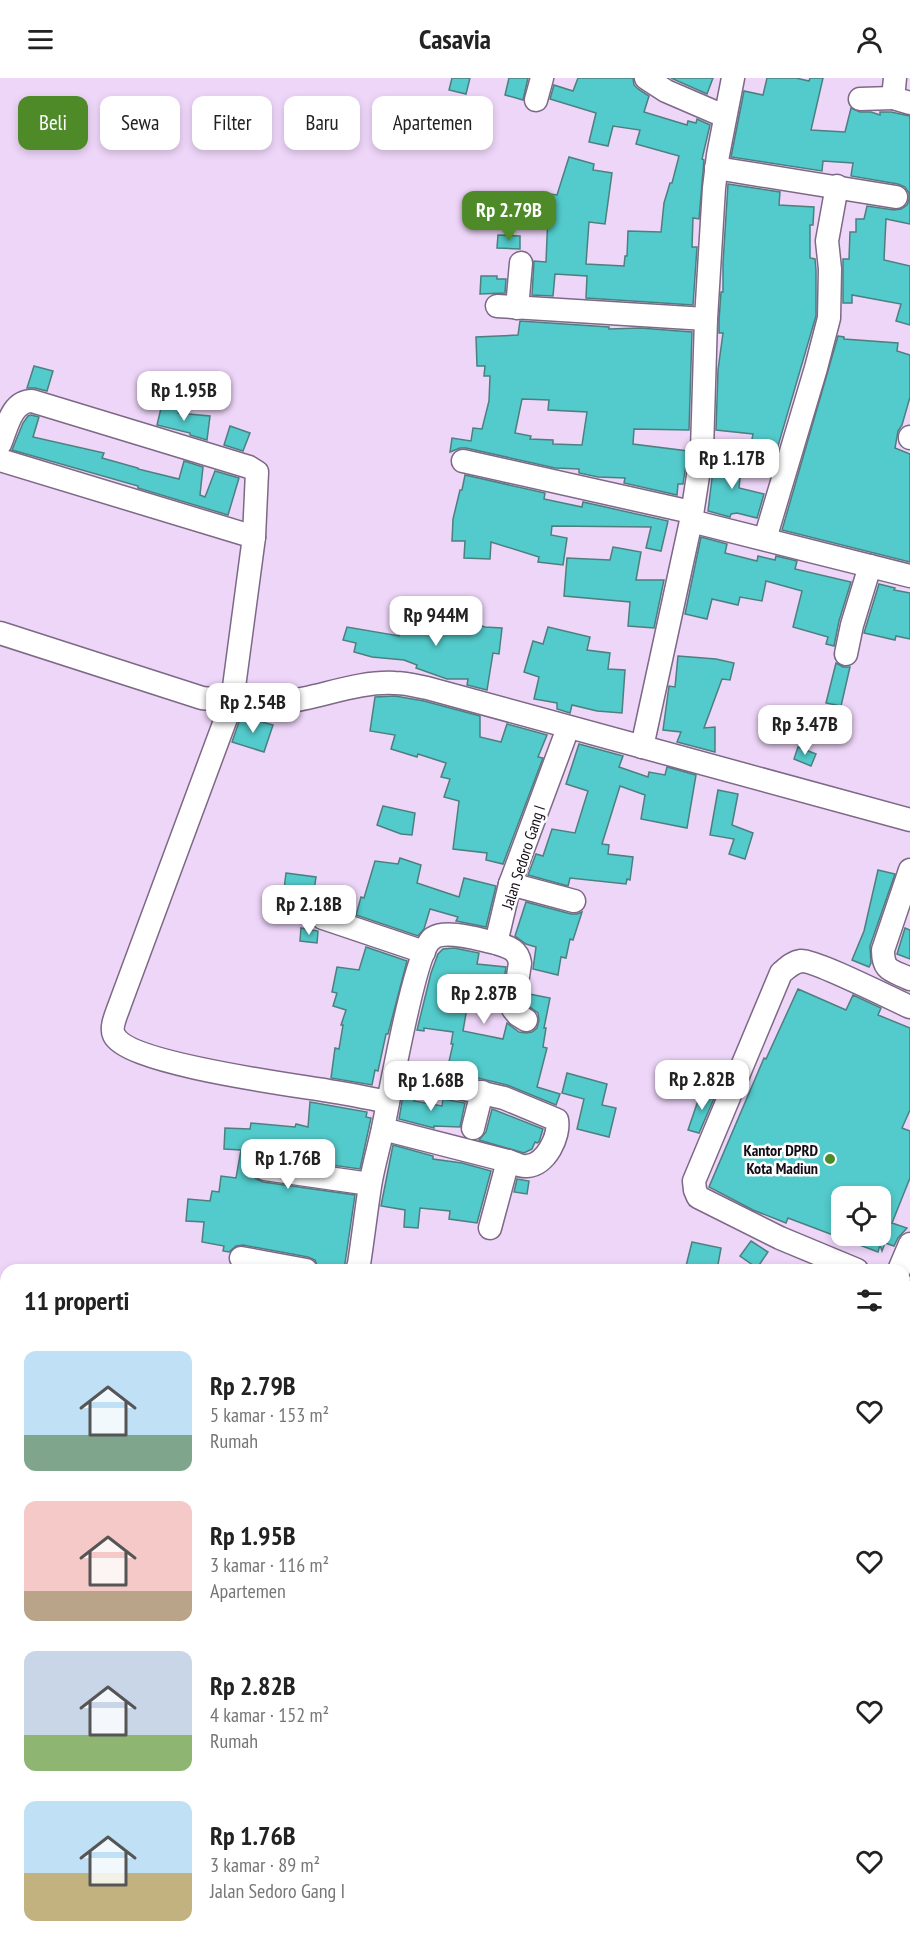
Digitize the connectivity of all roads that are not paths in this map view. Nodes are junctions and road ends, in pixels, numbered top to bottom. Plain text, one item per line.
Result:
1 (542, 78) edge
2 (646, 78) edge
3 (733, 78) edge
4 (899, 93) edge
5 (860, 99) dead end
6 (536, 100) dead end
7 (724, 116) junction
8 (716, 168) junction
9 (837, 186) junction
10 (896, 197) dead end
11 (521, 263) dead end
12 (706, 319) junction
13 (0, 444) edge
14 (0, 460) edge
15 (463, 461) dead end
16 (691, 516) junction
17 (254, 537) junction
18 (765, 539) junction
19 (870, 566) junction
20 (910, 576) edge
21 (0, 633) edge
22 (846, 654) dead end
23 (232, 702) junction
24 (568, 728) junction
25 (642, 747) junction
26 (910, 820) edge
27 (910, 870) edge
28 (510, 884) junction
29 (573, 901) dead end
30 (323, 918) dead end
31 (496, 943) junction
32 (424, 952) junction
33 (910, 979) edge
34 (910, 1007) edge
35 (526, 1020) dead end
36 (394, 1075) junction
37 (482, 1092) junction
38 (388, 1102) junction
39 (473, 1128) dead end
40 (383, 1129) junction
41 (508, 1161) junction
42 (265, 1169) dead end
43 (370, 1184) junction
44 (490, 1228) dead end
45 (910, 1244) edge
46 (242, 1258) dead end
47 (274, 1264) edge
48 (359, 1264) edge
49 (843, 1264) edge
50 (902, 1264) edge

1 - 6 street
2 - 7 street
3 - 7 street
4 - 5 street
7 - 8 street
8 - 9 street
8 - 12 street
9 - 10 street
9 - 18 street
11 - 12 street
12 - 16 street
13 - 17 street
14 - 17 street
15 - 16 street
16 - 18 street
16 - 25 street
17 - 23 street
18 - 19 street
19 - 20 street
19 - 22 street
21 - 23 street
23 - 24 street
23 - 38 street
24 - 25 street
24 - 28 street, Jalan Sedoro Gang I
25 - 26 street
27 - 33 street
28 - 29 street
28 - 31 street, Jalan Sedoro Gang I
30 - 32 street
31 - 32 street
31 - 35 street
32 - 36 street
34 - 49 street
36 - 37 street
36 - 38 street
37 - 39 street
37 - 41 street
38 - 40 street
40 - 41 street
40 - 43 street
41 - 44 street
42 - 43 street
43 - 48 street
45 - 50 street
46 - 47 street

